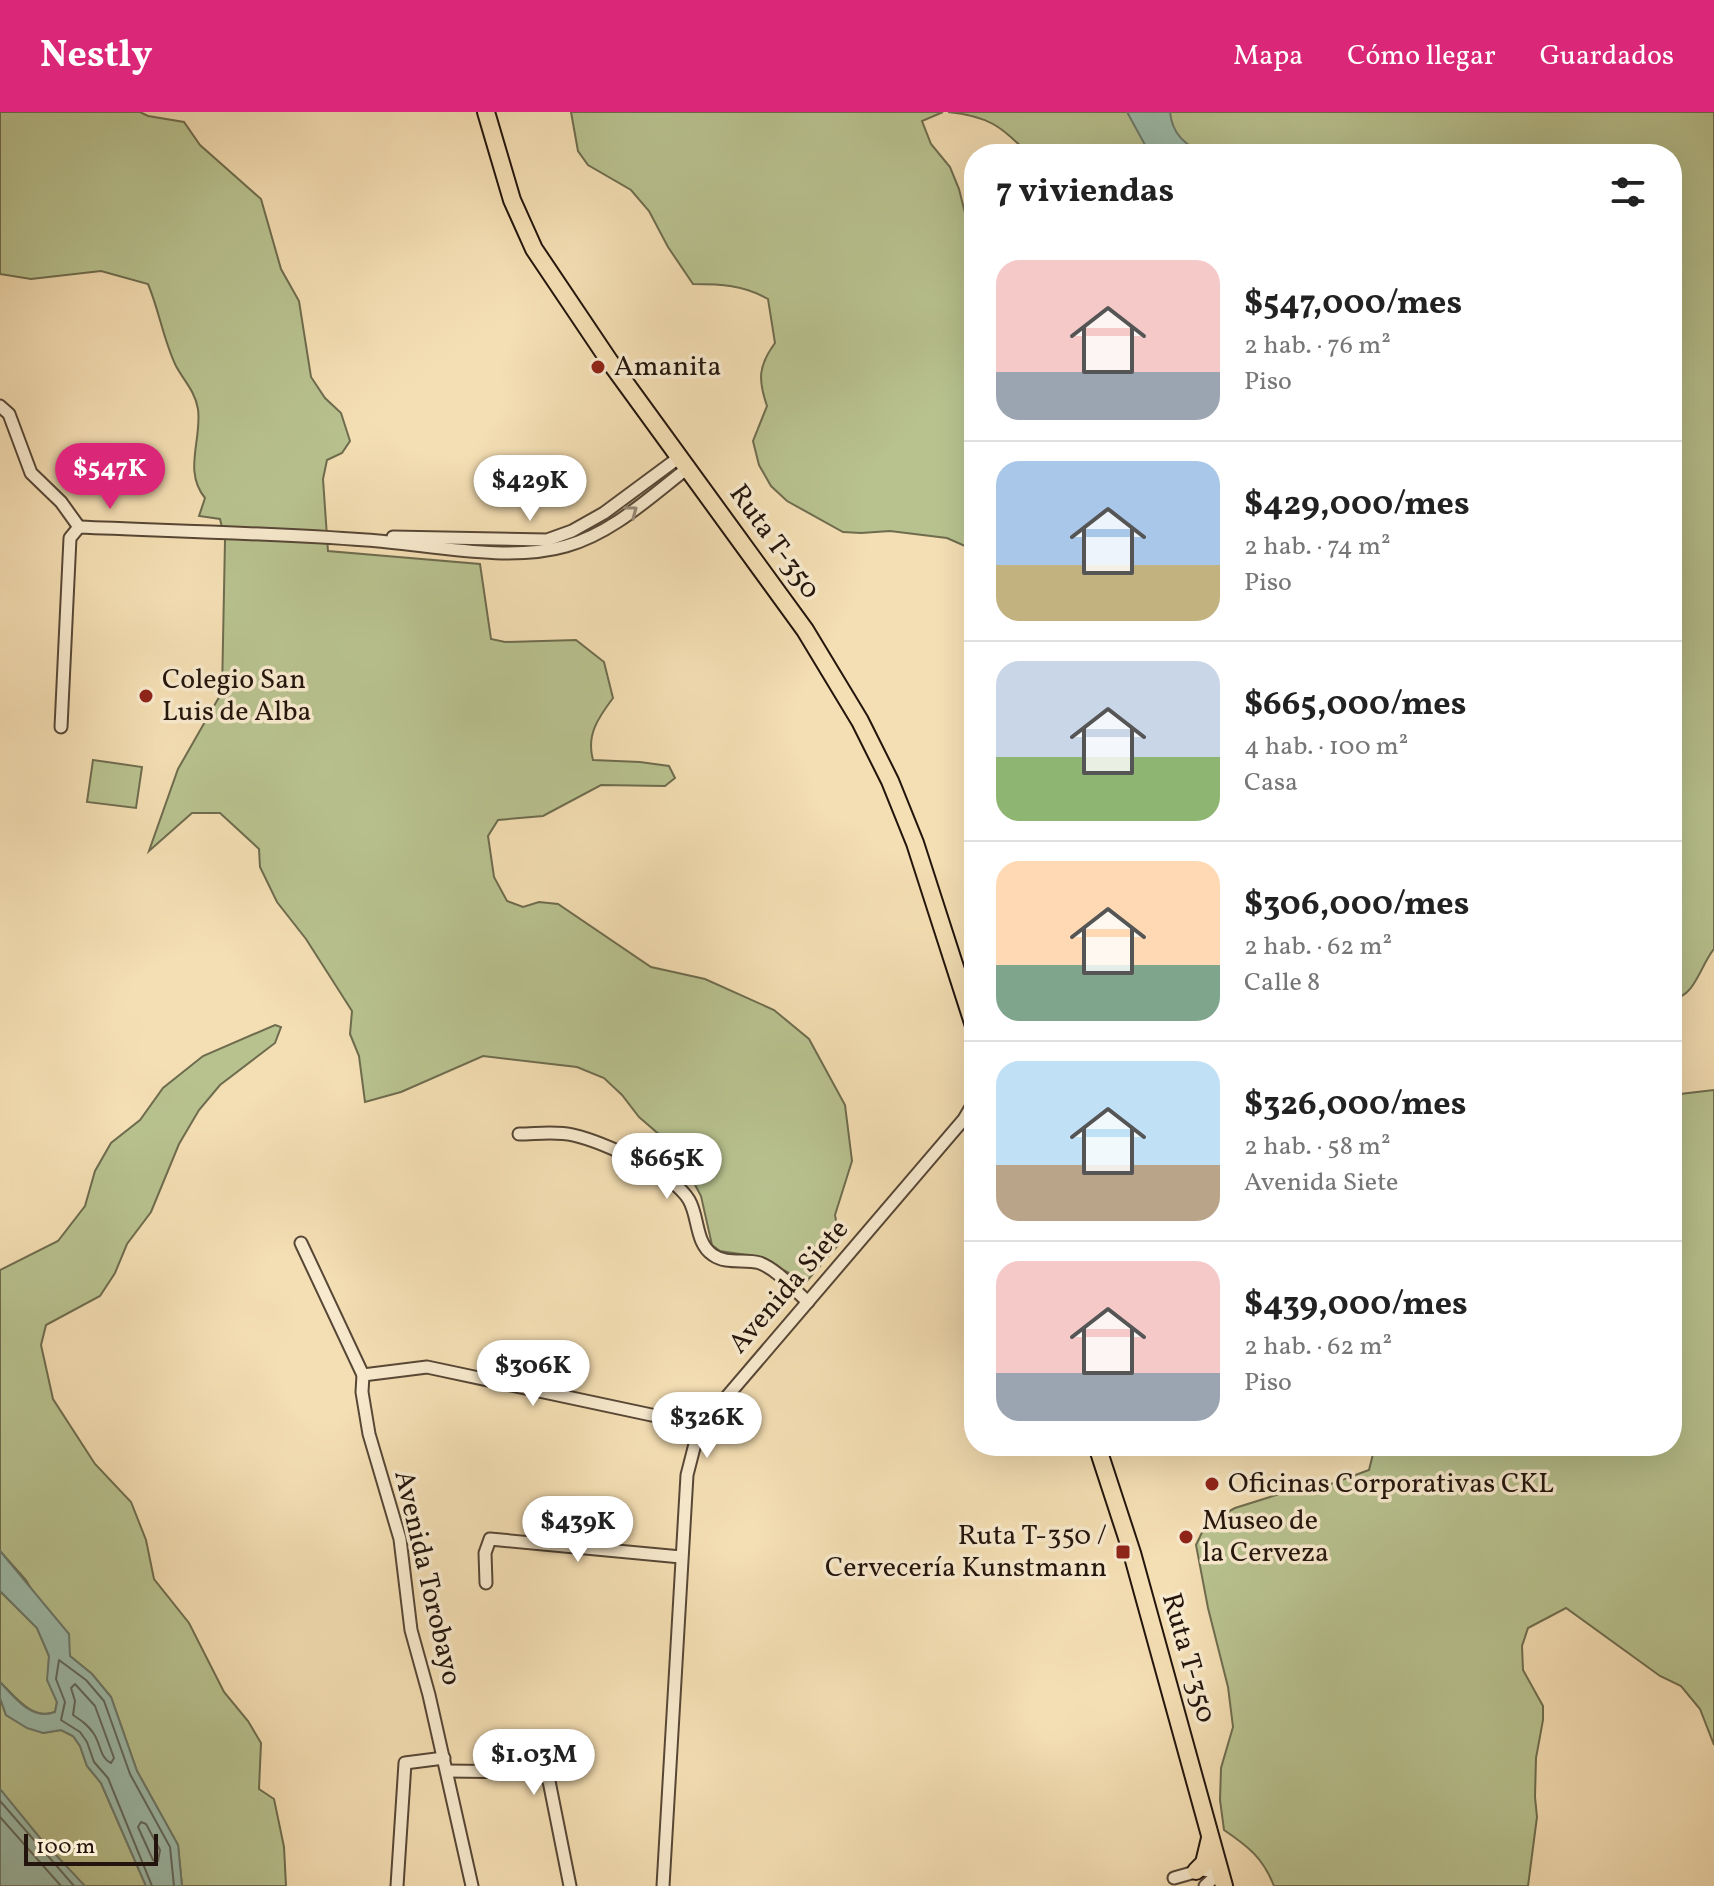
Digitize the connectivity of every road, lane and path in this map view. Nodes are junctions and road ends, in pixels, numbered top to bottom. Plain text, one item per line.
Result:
1 (486, 112) edge
2 (0, 406) edge
3 (685, 462) junction
4 (79, 527) junction
5 (61, 727) dead end
6 (964, 995) edge
7 (964, 1124) edge
8 (519, 1134) dead end
9 (301, 1243) dead end
10 (808, 1302) junction
11 (363, 1375) junction
12 (703, 1426) junction
13 (1100, 1456) edge
14 (681, 1557) junction
15 (486, 1583) dead end
16 (444, 1758) junction
17 (447, 1771) junction
18 (1210, 1836) junction
19 (1196, 1871) junction
20 (1174, 1878) dead end
21 (1222, 1879) edge
22 (397, 1886) edge
23 (472, 1886) edge
24 (570, 1886) edge
25 (663, 1886) edge
26 (1205, 1886) edge

1 - 3 main road, Ruta T-350
2 - 4 street
3 - 4 street
3 - 6 main road, Ruta T-350
4 - 5 street
7 - 10 street, Avenida Siete
8 - 10 street
9 - 11 street, Avenida Torobayo
10 - 12 street, Avenida Siete
11 - 12 street
11 - 16 street, Avenida Torobayo
12 - 14 street, Avenida Siete
13 - 18 main road, Ruta T-350
14 - 15 street
14 - 25 street, Avenida Siete
16 - 17 street, Avenida Torobayo
16 - 22 street
17 - 23 street, Avenida Torobayo
17 - 24 street
18 - 19 main road
18 - 21 main road, Ruta T-350
19 - 20 street
19 - 21 street
21 - 26 street

